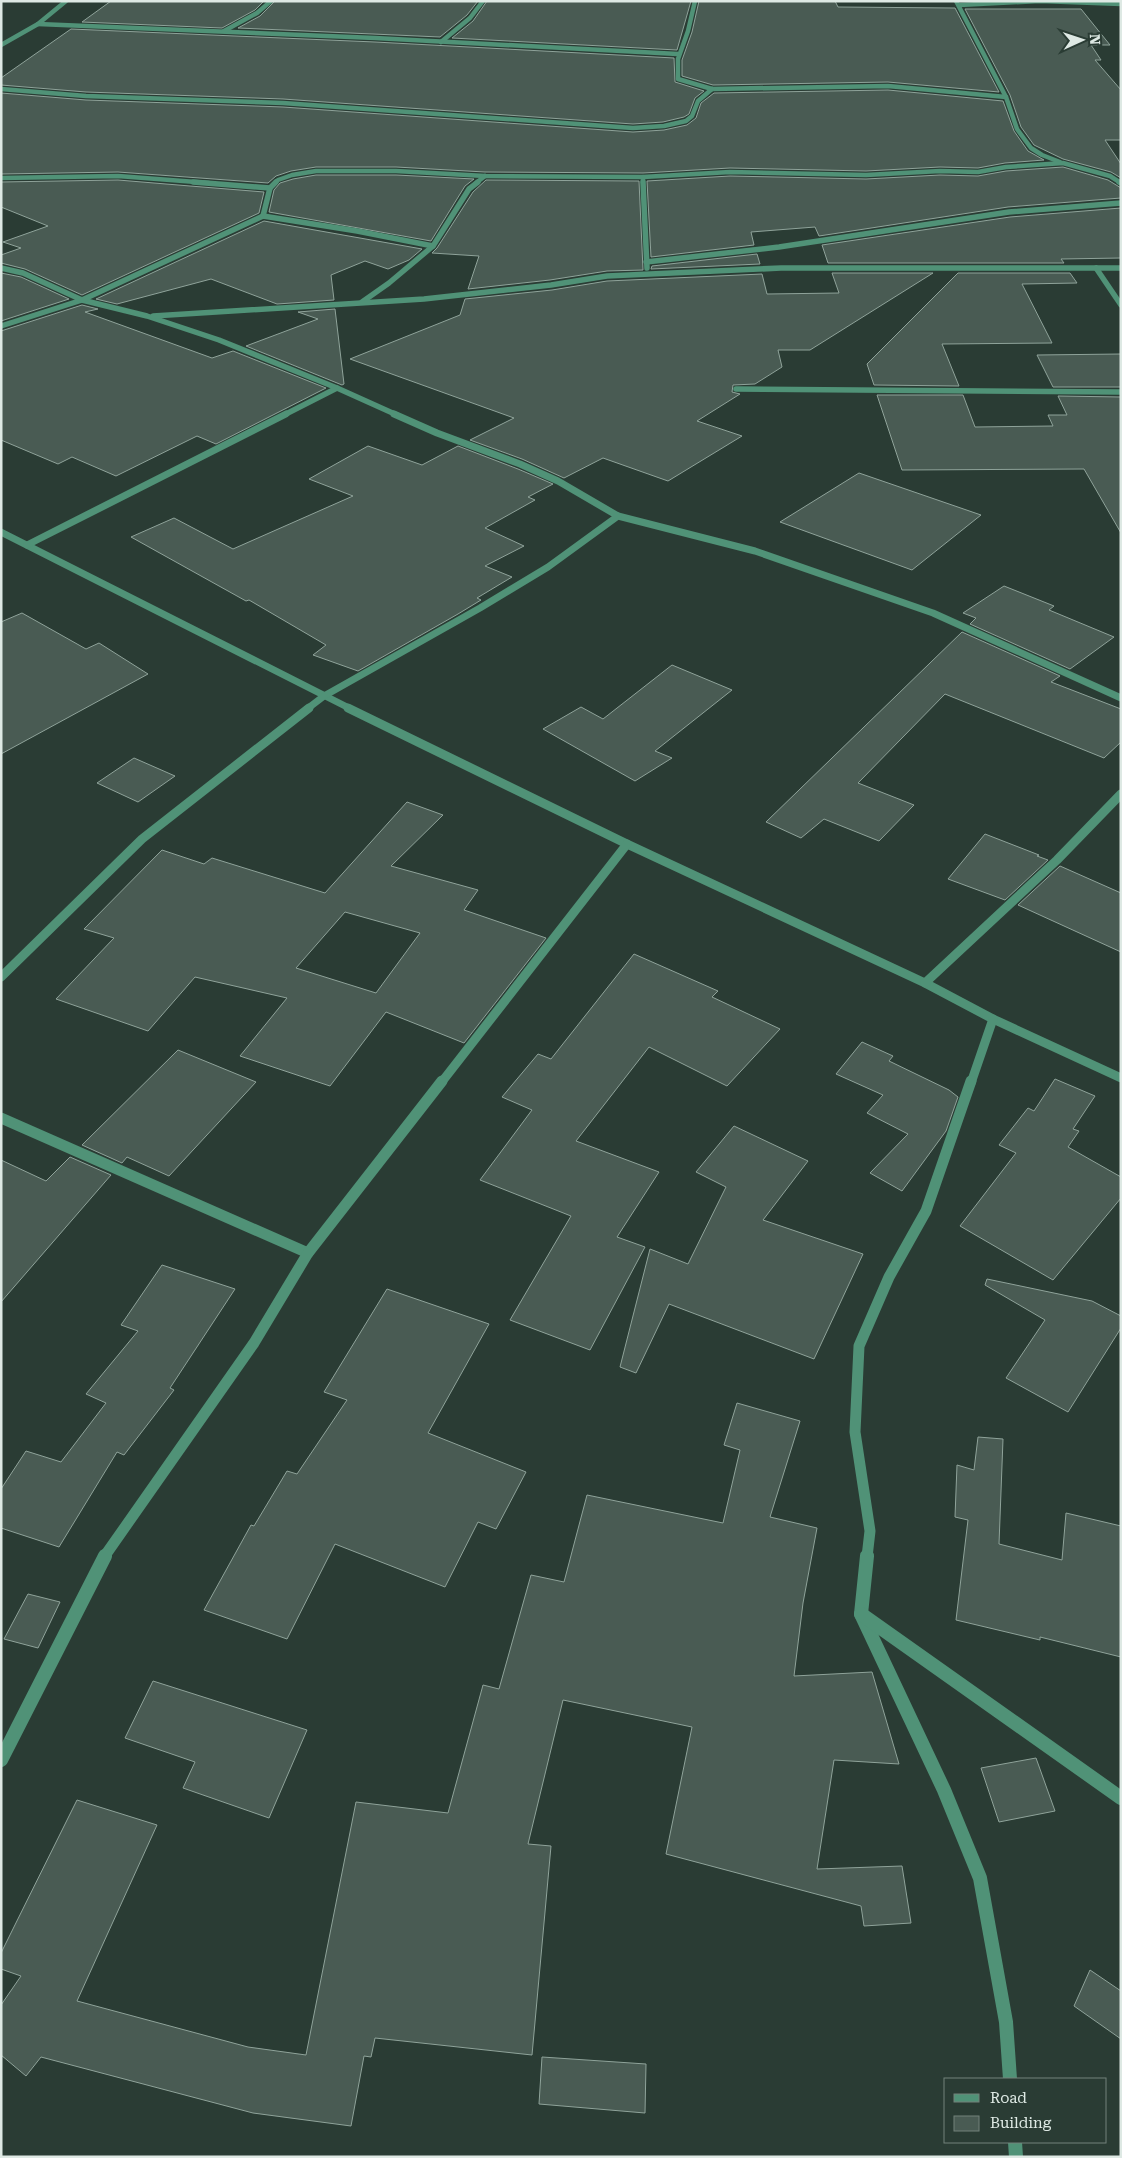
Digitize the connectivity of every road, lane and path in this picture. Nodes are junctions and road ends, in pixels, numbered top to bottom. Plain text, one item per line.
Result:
1 (66, 1) edge
2 (272, 1) edge
3 (483, 1) edge
4 (695, 1) edge
5 (958, 3) edge
6 (1121, 4) edge
7 (38, 24) junction
8 (224, 31) junction
9 (441, 42) junction
10 (1, 45) edge
11 (678, 54) junction
12 (712, 89) junction
13 (1, 90) edge
14 (1006, 97) junction
15 (1063, 163) junction
16 (1121, 175) edge
17 (485, 176) junction
18 (1110, 176) junction
19 (643, 177) junction
20 (1, 178) edge
21 (1121, 183) edge
22 (270, 188) junction
23 (1121, 203) edge
24 (262, 216) junction
25 (433, 246) junction
26 (646, 262) junction
27 (1, 268) edge
28 (1096, 268) junction
29 (1121, 268) edge
30 (648, 274) junction
31 (82, 300) junction
32 (361, 303) junction
33 (1121, 305) edge
34 (147, 316) junction
35 (1, 326) edge
36 (337, 388) junction
37 (736, 389) dead end
38 (1121, 392) edge
39 (618, 516) junction
40 (1, 532) edge
41 (26, 545) junction
42 (324, 696) junction
43 (1121, 698) edge
44 (1121, 794) edge
45 (627, 844) junction
46 (1, 976) edge
47 (925, 983) junction
48 (994, 1019) junction
49 (1121, 1078) edge
50 (1, 1118) edge
51 (308, 1253) junction
52 (860, 1614) junction
53 (1, 1760) edge
54 (1121, 1798) edge
55 (1010, 2078) edge
56 (1014, 2143) edge
57 (1016, 2157) edge

1 - 7 street
2 - 8 street
3 - 9 street
4 - 11 street
5 - 6 street
5 - 14 street
7 - 8 street
7 - 10 street
8 - 9 street
9 - 11 street
11 - 12 street
12 - 13 street
12 - 14 street
14 - 15 street
15 - 18 street
15 - 19 street
16 - 18 street
17 - 19 street
17 - 22 street
17 - 25 street
18 - 21 street
19 - 26 street
20 - 22 street
22 - 24 street
23 - 26 street
24 - 25 street
24 - 31 street
25 - 32 street
26 - 30 street
27 - 31 street
28 - 29 street
28 - 30 street
28 - 33 street
30 - 32 street
31 - 34 street
31 - 35 street
32 - 34 street
34 - 36 street
36 - 39 street
36 - 41 street
37 - 38 street
39 - 42 street
39 - 43 street
40 - 41 street
41 - 42 street
42 - 45 street
42 - 46 street
44 - 47 street
45 - 47 street
45 - 51 street
47 - 48 street
48 - 49 street
48 - 52 street
50 - 51 street
51 - 53 street
52 - 54 street
52 - 55 street
56 - 57 street

